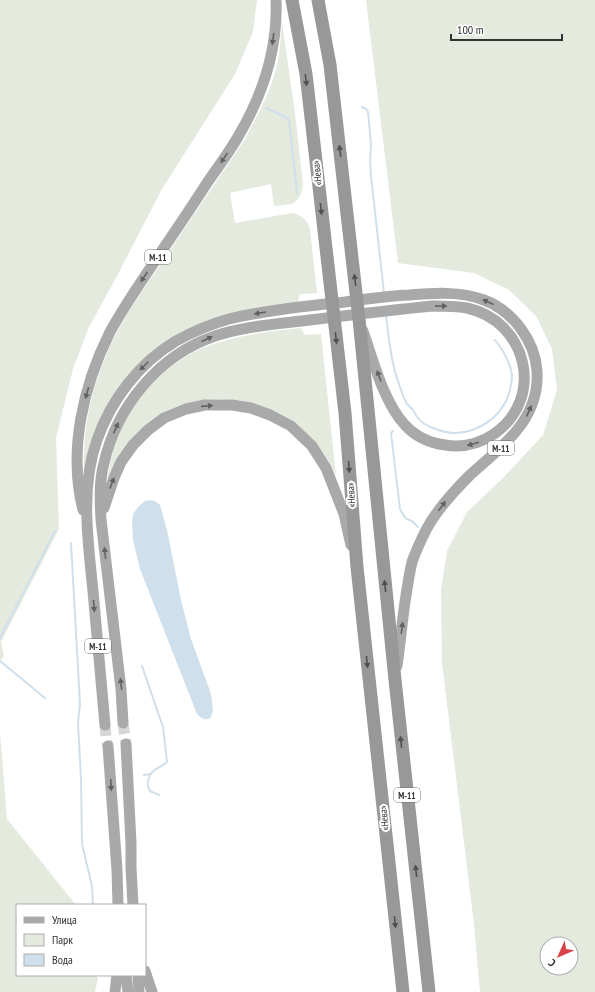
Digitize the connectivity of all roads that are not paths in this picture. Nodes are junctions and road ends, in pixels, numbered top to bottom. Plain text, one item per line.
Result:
1 (276, 0) edge
2 (292, 0) edge
3 (318, 0) edge
4 (359, 319) junction
5 (101, 520) junction
6 (87, 526) junction
7 (357, 567) junction
8 (395, 680) junction
9 (124, 723) tunnel mouth
10 (105, 725) tunnel mouth
11 (126, 744) tunnel mouth
12 (108, 746) tunnel mouth
13 (118, 904) edge
14 (133, 904) edge
15 (146, 974) edge
16 (118, 976) edge
17 (126, 976) edge
18 (138, 976) edge
19 (115, 992) edge
20 (128, 992) edge
21 (139, 992) edge
22 (152, 992) edge
23 (403, 992) edge
24 (429, 992) edge

1 -> 6 main road, М-11
2 -> 7 highway, «Нева» / М-11
4 -> 3 highway, М-11
5 -> 4 main road, М-11
8 -> 4 highway, М-11
5 -> 7 main road, М-11
9 -> 5 main road, М-11
8 -> 6 main road, М-11
6 -> 10 main road, М-11
7 -> 23 highway, «Нева» / М-11
24 -> 8 highway, М-11
11 - 14 main road
12 -> 13 main road
15 - 22 main road
16 - 19 main road
17 - 20 main road
18 - 21 main road

